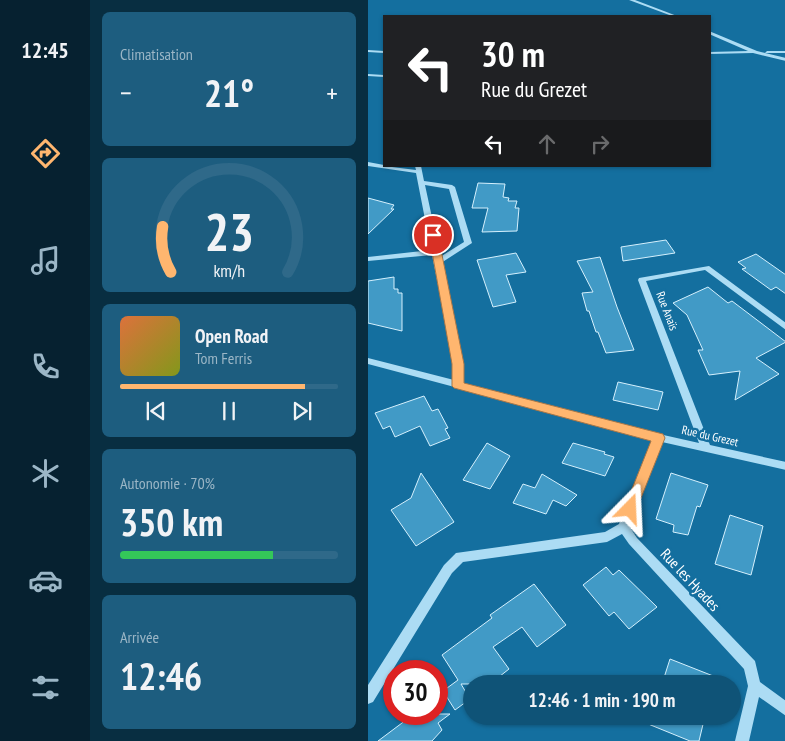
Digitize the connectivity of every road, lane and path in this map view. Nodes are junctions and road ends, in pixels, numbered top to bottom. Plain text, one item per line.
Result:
1 (631, 0) edge
2 (672, 15) edge
3 (711, 33) edge
4 (368, 51) edge
5 (383, 52) edge
6 (754, 52) junction
7 (786, 52) edge
8 (711, 53) edge
9 (786, 60) edge
10 (368, 75) edge
11 (383, 76) edge
12 (368, 164) edge
13 (383, 165) edge
14 (399, 167) edge
15 (419, 169) edge
16 (422, 183) junction
17 (437, 252) junction
18 (368, 259) edge
19 (438, 261) junction
20 (786, 327) edge
21 (368, 361) edge
22 (458, 386) junction
23 (658, 438) junction
24 (706, 448) junction
25 (786, 466) edge
26 (623, 527) junction
27 (755, 686) junction
28 (368, 697) edge
29 (786, 710) edge
30 (742, 741) edge

1 - 2 street
3 - 6 street
4 - 5 street
6 - 7 street
6 - 8 street
6 - 9 street
10 - 11 street
12 - 13 street
14 - 15 street
15 - 16 street
16 - 17 street
16 - 19 street
17 - 18 street
17 - 19 street
19 - 22 street
20 - 24 street, Rue Anaïs
21 - 22 street, Rue du Grezet
22 - 23 street, Rue du Grezet
23 - 24 street, Rue du Grezet
23 - 26 street
24 - 25 street, Rue du Grezet
26 - 27 street, Rue les Hyades
26 - 28 street
27 - 29 street
27 - 30 street

